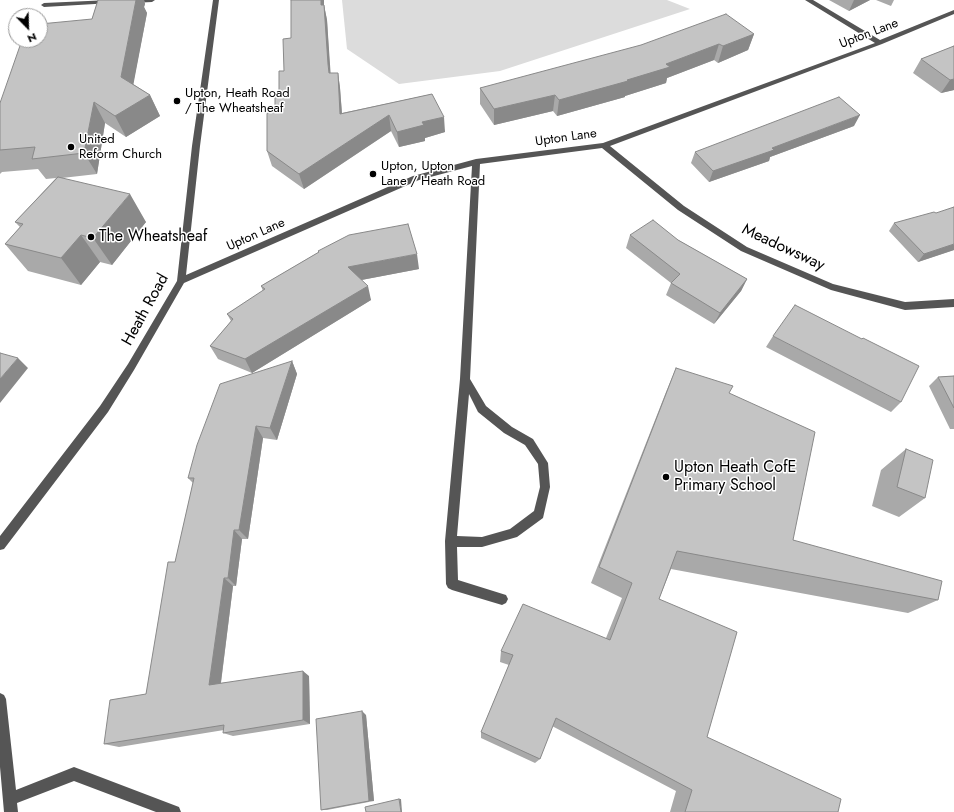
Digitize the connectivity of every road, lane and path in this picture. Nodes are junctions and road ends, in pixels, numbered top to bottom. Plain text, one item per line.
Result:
1 (152, 0) edge
2 (216, 0) edge
3 (808, 0) edge
4 (120, 1) edge
5 (128, 1) edge
6 (44, 5) dead end
7 (954, 12) edge
8 (880, 43) junction
9 (604, 145) junction
10 (476, 162) junction
11 (181, 282) junction
12 (954, 303) edge
13 (465, 379) junction
14 (451, 541) junction
15 (0, 545) edge
16 (502, 599) dead end
17 (0, 699) edge
18 (7, 798) edge
19 (174, 812) edge

1 - 5 street
2 - 11 street, Heath Road
3 - 8 street
4 - 6 street
7 - 8 street, Upton Lane
8 - 9 street, Upton Lane
9 - 10 street, Upton Lane
9 - 12 street, Meadowsway
10 - 11 street, Upton Lane
10 - 13 street
11 - 15 street, Heath Road
13 - 14 street
13 - 14 street
14 - 16 street
17 - 18 street
18 - 19 street

